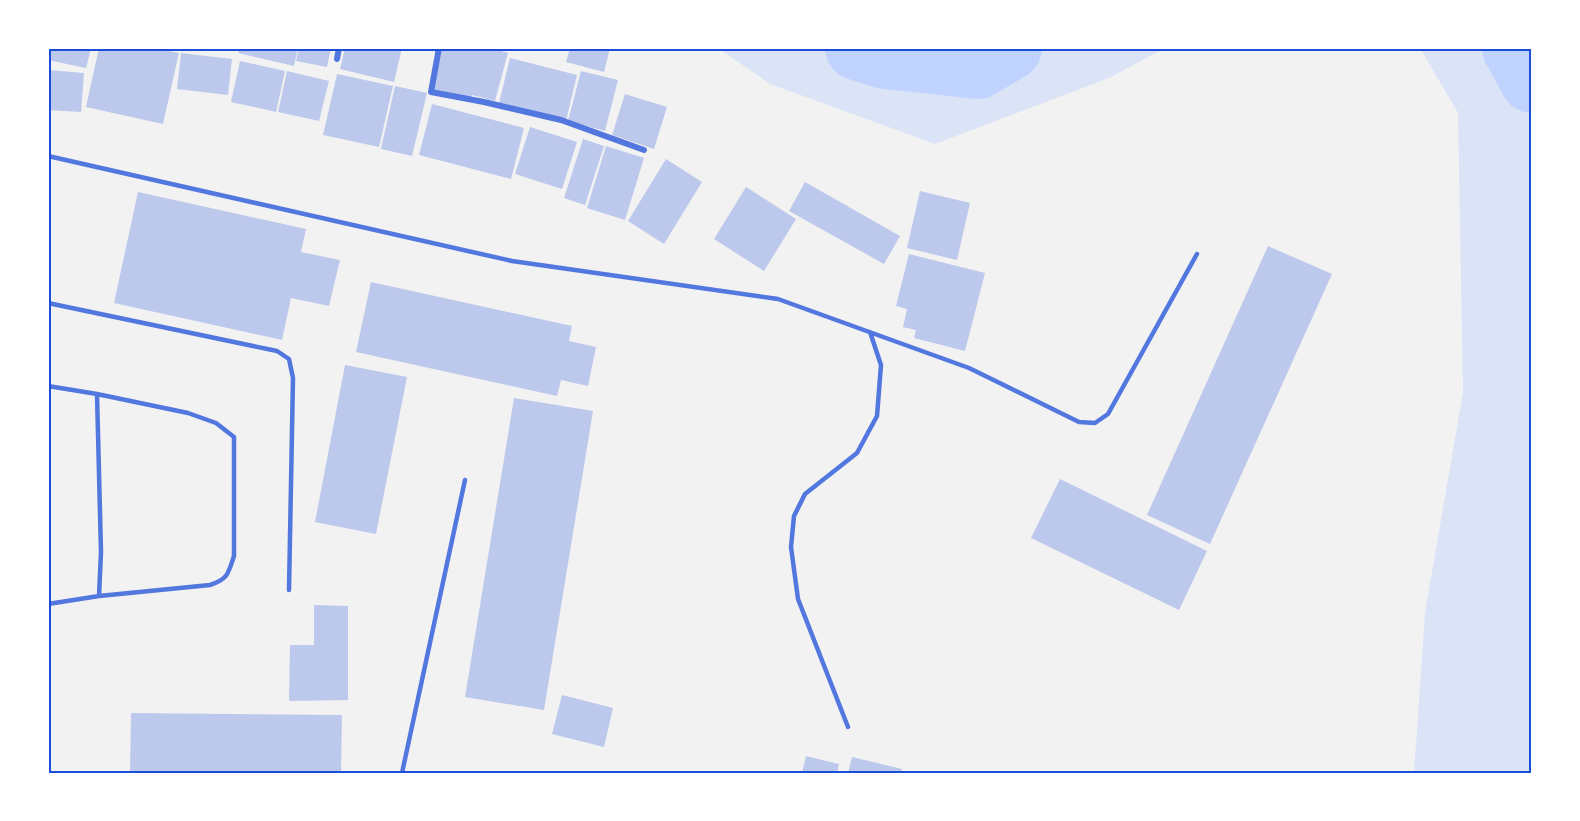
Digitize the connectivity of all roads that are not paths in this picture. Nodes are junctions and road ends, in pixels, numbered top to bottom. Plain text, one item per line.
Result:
1 (339, 48) edge
2 (439, 48) edge
3 (337, 59) dead end
4 (645, 150) dead end
5 (48, 156) edge
6 (1197, 254) dead end
7 (48, 303) edge
8 (870, 332) junction
9 (48, 386) edge
10 (97, 394) junction
11 (465, 480) dead end
12 (288, 590) dead end
13 (99, 596) junction
14 (48, 604) edge
15 (848, 727) dead end
16 (402, 773) edge

1 - 3 street
2 - 4 street
5 - 8 lane
6 - 8 lane
7 - 12 lane
8 - 15 lane
9 - 10 lane
10 - 13 lane
10 - 13 lane
11 - 16 lane
13 - 14 lane

